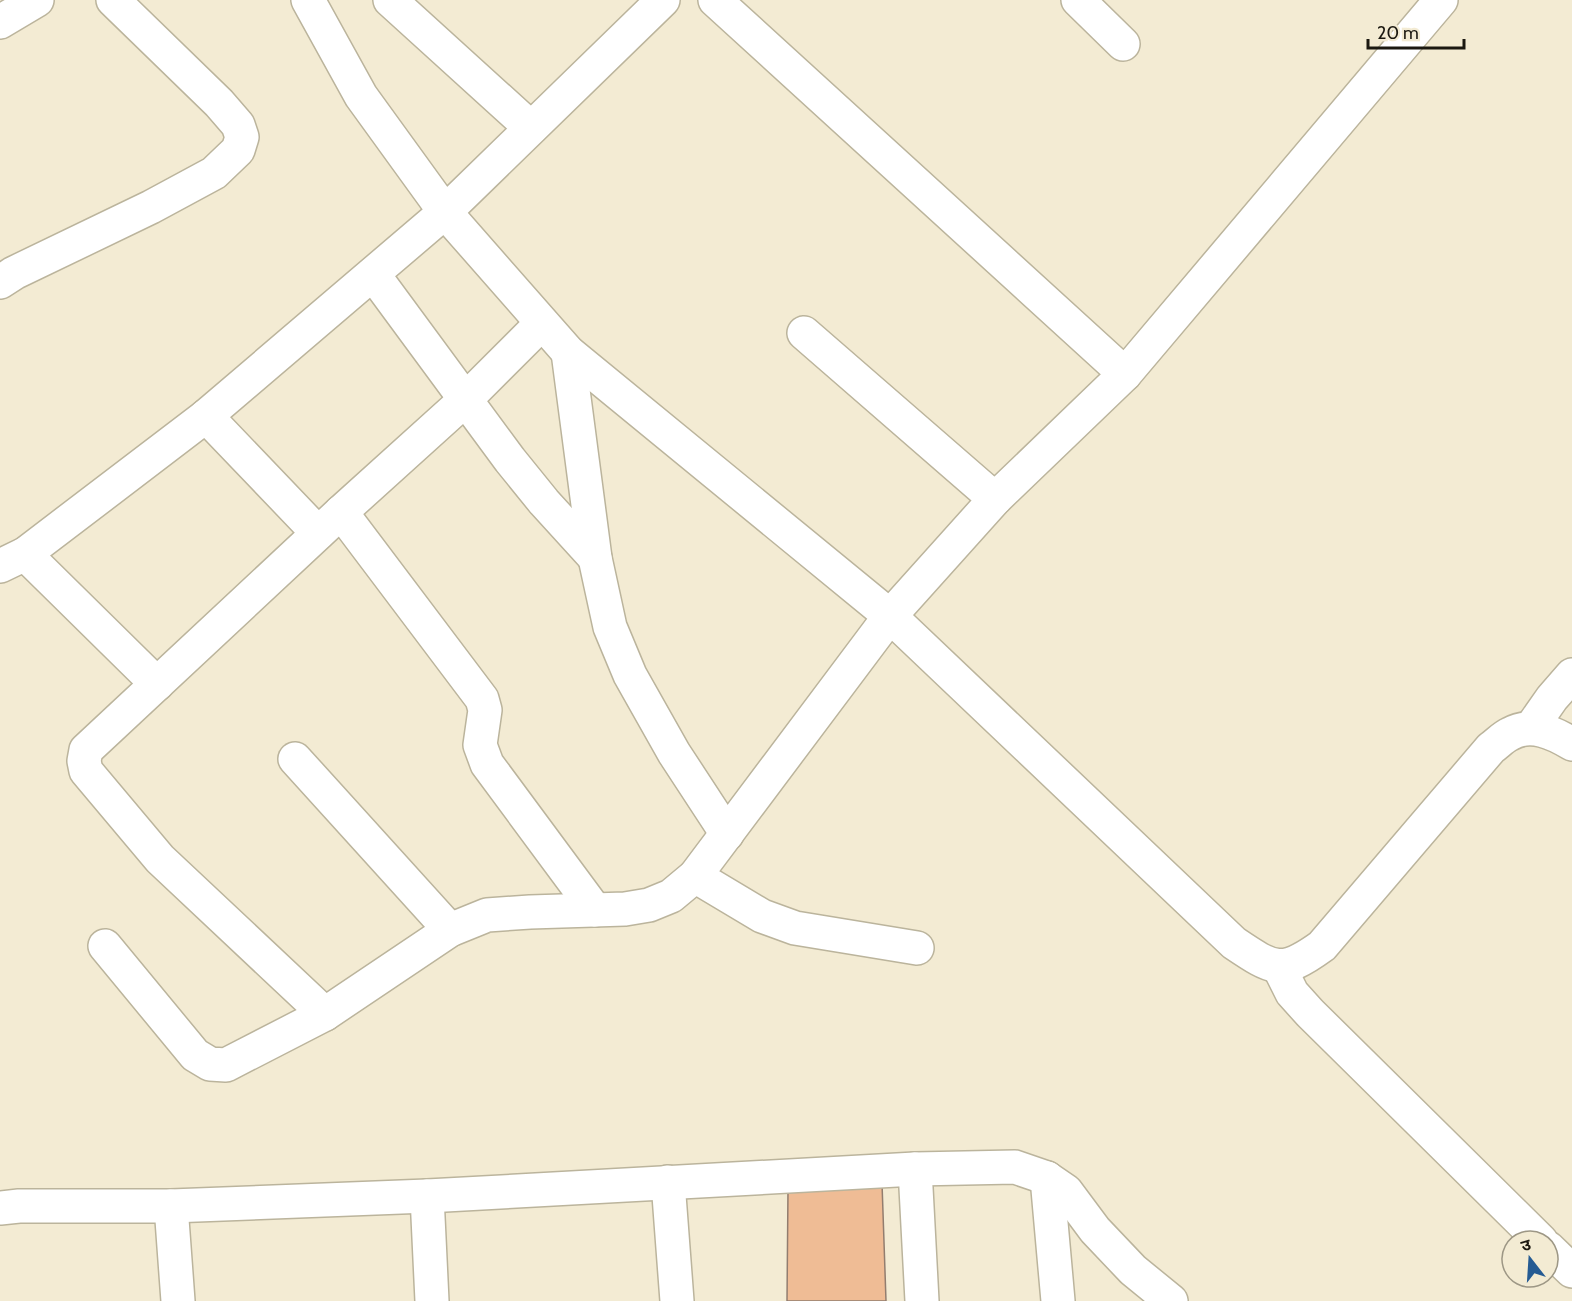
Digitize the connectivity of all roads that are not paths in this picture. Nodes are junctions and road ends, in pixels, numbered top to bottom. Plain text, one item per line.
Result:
1 (37, 0) edge
2 (113, 0) edge
3 (308, 0) edge
4 (390, 0) edge
5 (663, 0) edge
6 (715, 0) edge
7 (1078, 0) edge
8 (1441, 0) edge
9 (0, 22) edge
10 (1124, 44) dead end
11 (531, 128) junction
12 (445, 212) junction
13 (373, 274) junction
14 (0, 282) edge
15 (542, 322) junction
16 (804, 333) dead end
17 (568, 352) junction
18 (1125, 374) junction
19 (465, 400) junction
20 (206, 416) junction
21 (995, 500) junction
22 (329, 522) junction
23 (595, 558) junction
24 (12, 560) edge
25 (890, 616) junction
26 (1572, 675) edge
27 (157, 684) junction
28 (1531, 728) junction
29 (1572, 744) edge
30 (294, 759) dead end
31 (727, 834) junction
32 (696, 876) junction
33 (595, 910) junction
34 (450, 930) junction
35 (105, 946) dead end
36 (917, 948) dead end
37 (1279, 967) junction
38 (325, 1014) junction
39 (915, 1169) junction
40 (1047, 1178) junction
41 (668, 1182) junction
42 (427, 1196) junction
43 (171, 1206) junction
44 (0, 1208) edge
45 (1529, 1229) edge
46 (1560, 1260) edge
47 (1572, 1271) edge
48 (178, 1301) edge
49 (432, 1301) edge
50 (676, 1301) edge
51 (922, 1301) edge
52 (1058, 1301) edge
53 (1171, 1301) edge

1 - 9 street
2 - 14 street
3 - 12 street
4 - 11 street
5 - 11 street
6 - 18 street
7 - 10 street
8 - 18 street
11 - 12 street
12 - 13 street
12 - 15 street
13 - 19 street
13 - 20 street
15 - 17 street
15 - 19 street
16 - 21 street
17 - 23 street
17 - 25 street
18 - 21 street
19 - 22 street
19 - 23 street
20 - 22 street
20 - 24 street
21 - 25 street
22 - 27 street
22 - 33 street
23 - 31 street
24 - 27 street
25 - 31 street
25 - 37 street
26 - 28 street
27 - 38 street
28 - 29 street
28 - 37 street
30 - 34 street
31 - 32 street
32 - 33 street
32 - 36 street
33 - 34 street
34 - 38 street
35 - 38 street
37 - 45 street
39 - 40 street
39 - 41 street
39 - 51 street
40 - 52 street
40 - 53 street
41 - 42 street
41 - 50 street
42 - 43 street
42 - 49 street
43 - 44 street
43 - 48 street
46 - 47 street

